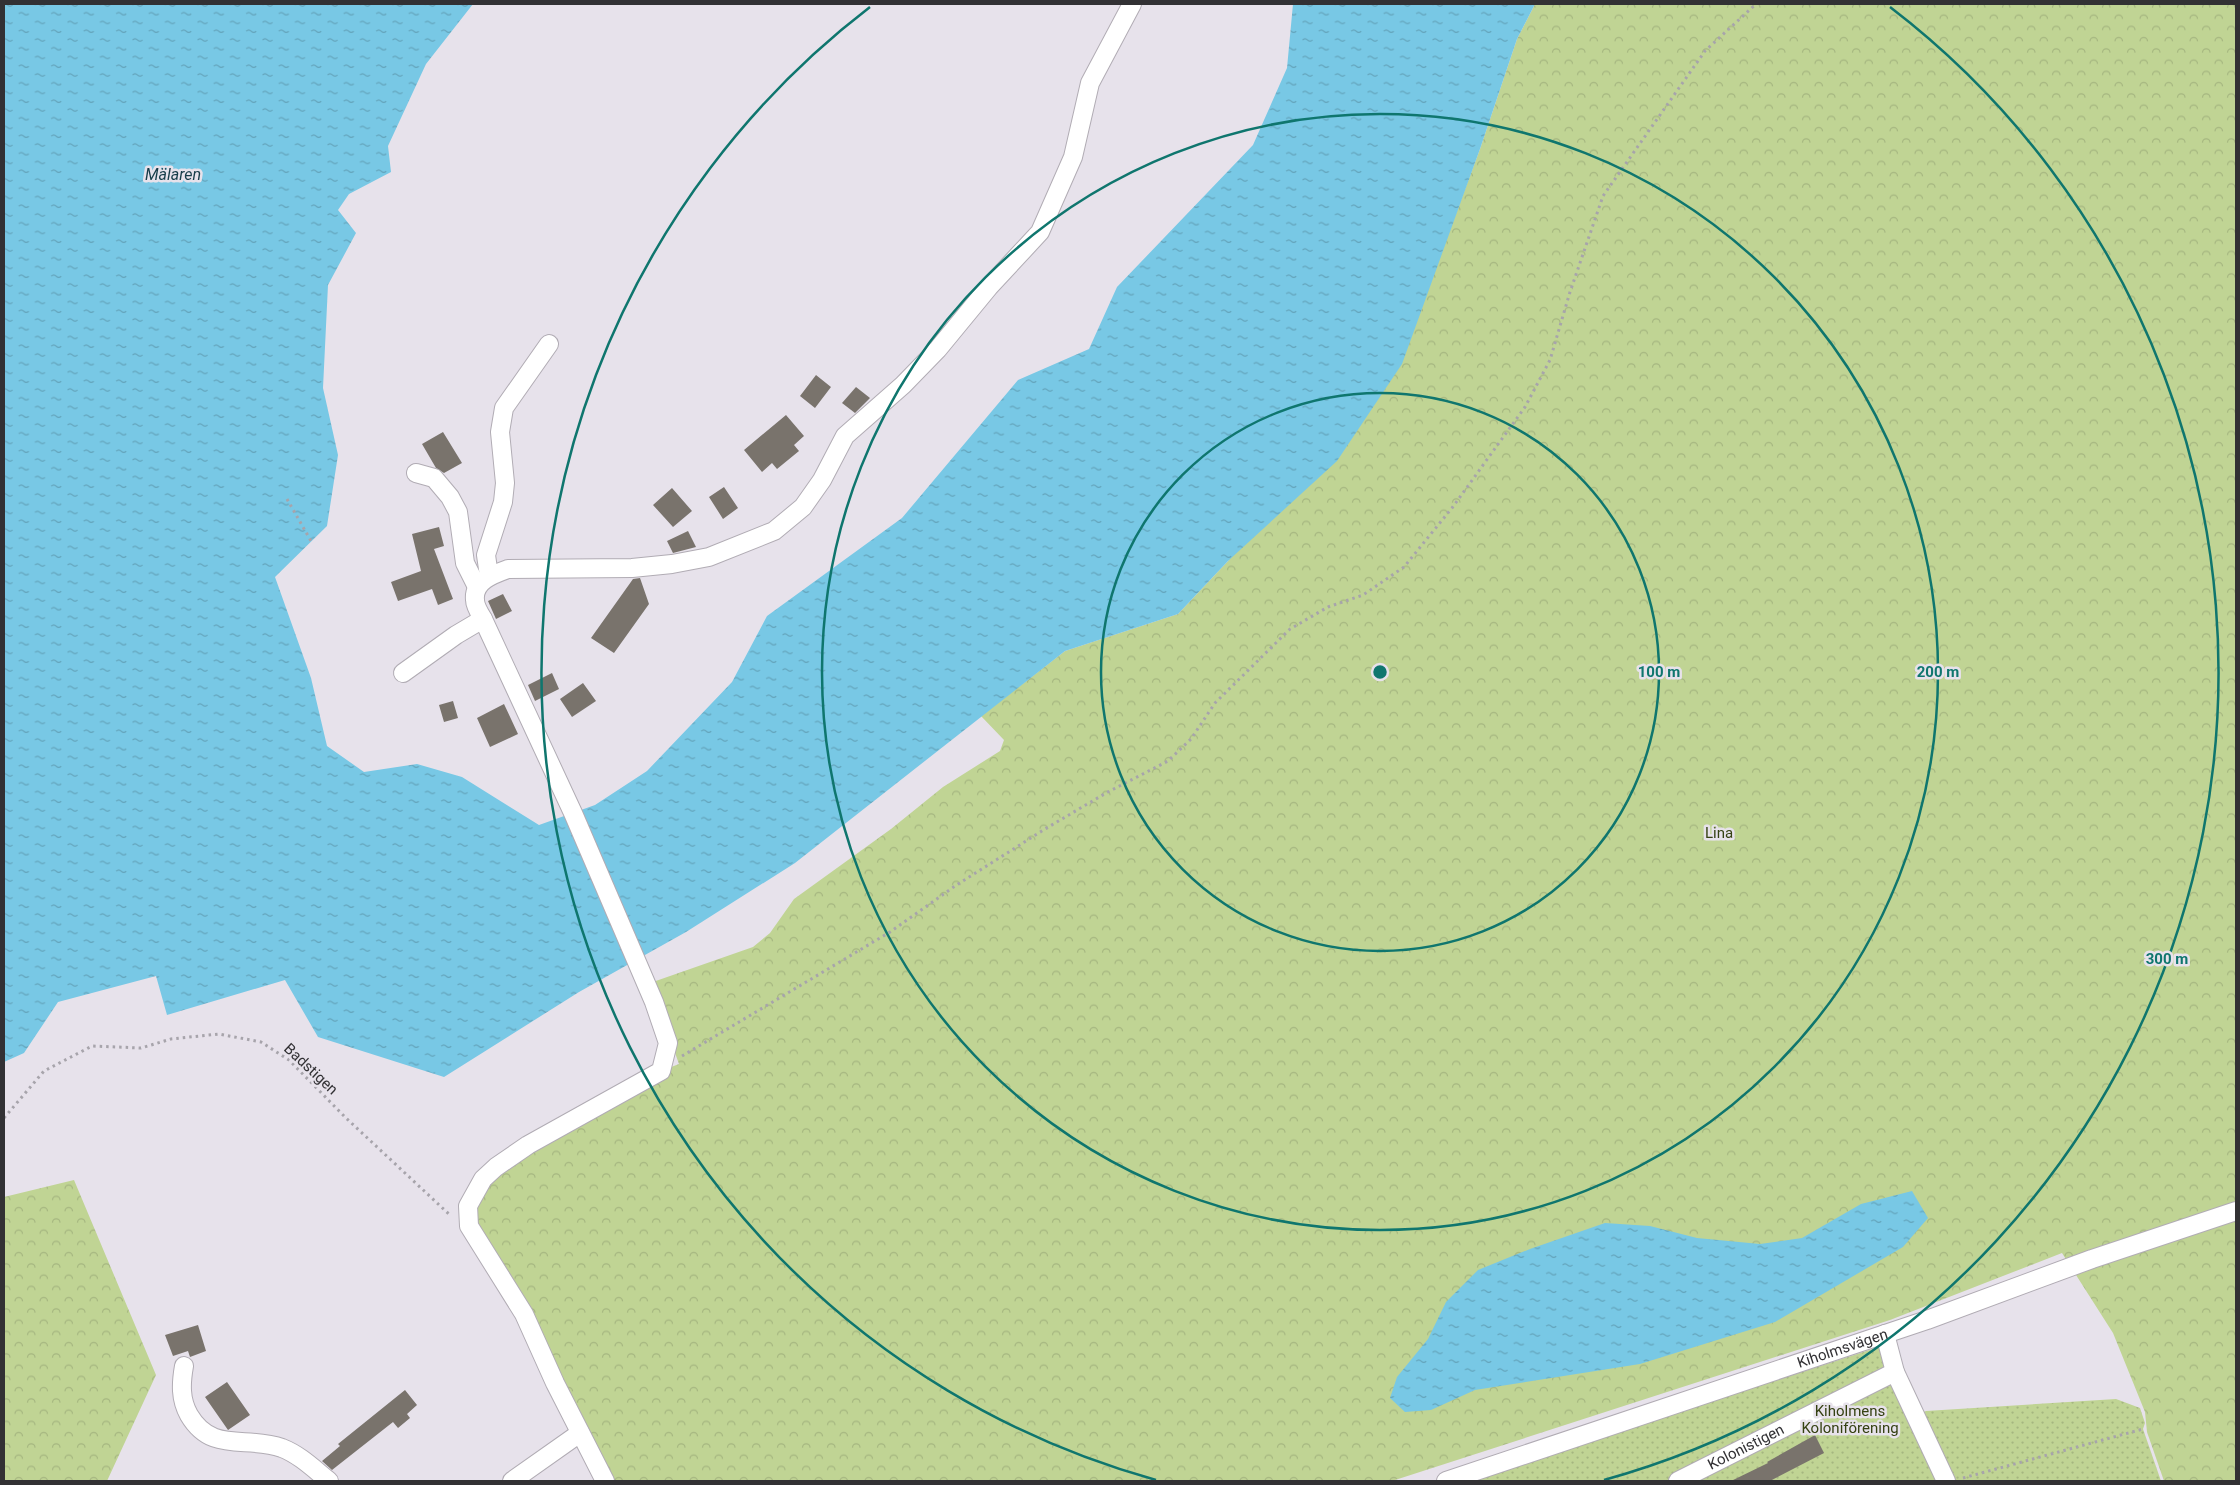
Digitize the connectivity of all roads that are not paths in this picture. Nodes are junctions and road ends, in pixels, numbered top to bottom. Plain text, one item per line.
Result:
1 (1132, 4) edge
2 (549, 344) dead end
3 (416, 473) dead end
4 (483, 582) junction
5 (483, 620) junction
6 (403, 673) dead end
7 (2236, 1211) edge
8 (1886, 1334) junction
9 (184, 1366) dead end
10 (1895, 1372) junction
11 (580, 1433) junction
12 (1953, 1480) edge
13 (329, 1481) edge
14 (512, 1481) edge
15 (605, 1481) edge
16 (1446, 1481) edge
17 (1678, 1481) edge

1 - 4 street
2 - 4 street
3 - 4 street
4 - 5 street
5 - 6 street
5 - 11 street
7 - 8 street, Kiholmsvägen
8 - 10 street
8 - 16 street, Kiholmsvägen
9 - 13 street
10 - 12 street
10 - 17 street, Kolonistigen
11 - 14 street
11 - 15 street

